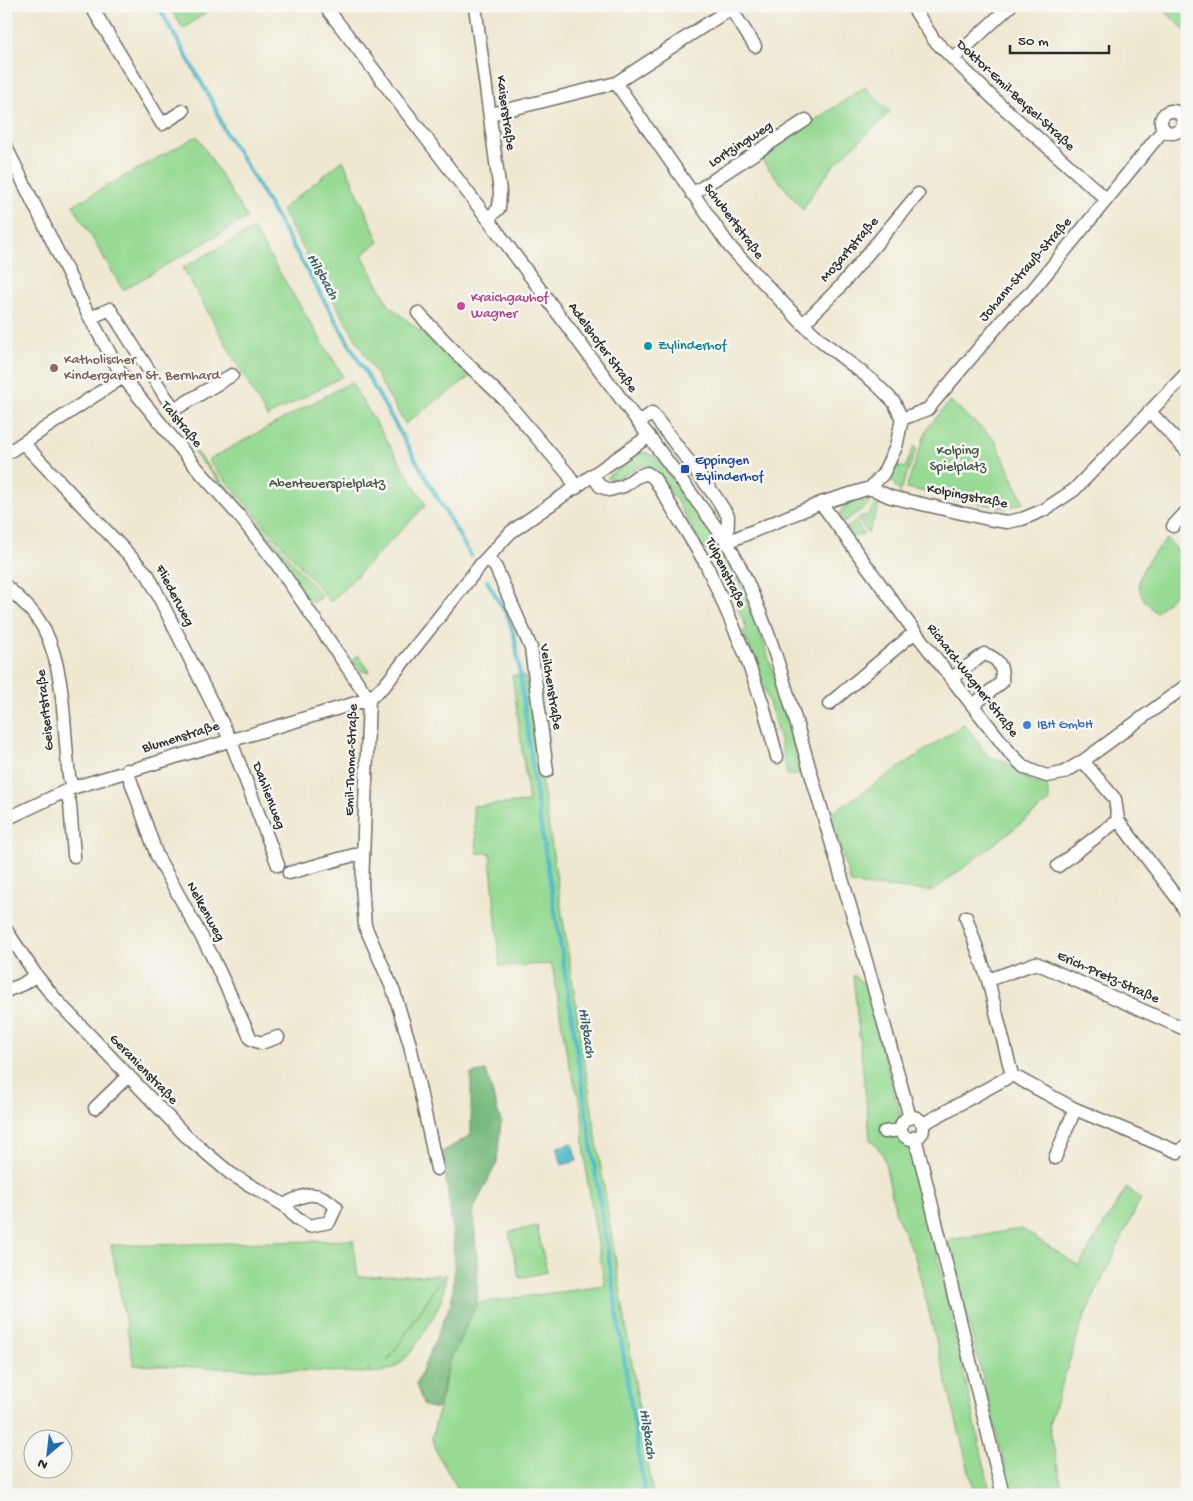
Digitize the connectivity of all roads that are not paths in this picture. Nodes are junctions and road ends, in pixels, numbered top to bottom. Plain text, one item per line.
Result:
1 (90, 6) edge
2 (325, 6) edge
3 (475, 6) edge
4 (912, 6) edge
5 (1010, 6) edge
6 (730, 7) edge
7 (755, 46) dead end
8 (953, 59) junction
9 (616, 83) junction
10 (183, 111) dead end
11 (491, 114) junction
12 (806, 120) dead end
13 (1164, 130) dead end
14 (6, 147) edge
15 (692, 194) junction
16 (918, 194) dead end
17 (1106, 199) junction
18 (488, 219) junction
19 (418, 313) dead end
20 (90, 318) junction
21 (803, 324) junction
22 (1187, 373) edge
23 (232, 375) dead end
24 (122, 377) junction
25 (175, 409) junction
26 (1150, 412) junction
27 (902, 419) junction
28 (160, 423) junction
29 (639, 423) junction
30 (649, 436) junction
31 (23, 443) junction
32 (1187, 451) edge
33 (6, 454) edge
34 (593, 476) junction
35 (576, 488) junction
36 (870, 488) junction
37 (821, 503) junction
38 (1187, 511) edge
39 (1173, 526) dead end
40 (727, 542) junction
41 (488, 557) junction
42 (6, 586) edge
43 (915, 632) junction
44 (952, 678) junction
45 (1184, 692) edge
46 (369, 699) junction
47 (829, 704) dead end
48 (973, 705) junction
49 (230, 739) junction
50 (777, 757) dead end
51 (1083, 761) junction
52 (127, 770) junction
53 (547, 771) dead end
54 (69, 789) junction
55 (6, 820) edge
56 (1118, 820) junction
57 (74, 856) dead end
58 (363, 856) junction
59 (278, 865) dead end
60 (1058, 866) dead end
61 (289, 873) dead end
62 (1187, 914) edge
63 (966, 916) dead end
64 (6, 930) edge
65 (36, 975) junction
66 (988, 980) junction
67 (6, 991) edge
68 (1187, 1030) edge
69 (278, 1037) dead end
70 (128, 1076) junction
71 (1012, 1076) junction
72 (95, 1108) dead end
73 (1075, 1109) junction
74 (910, 1118) junction
75 (923, 1124) junction
76 (901, 1130) junction
77 (884, 1132) dead end
78 (915, 1137) junction
79 (1182, 1149) edge
80 (1055, 1158) dead end
81 (437, 1169) dead end
82 (284, 1205) dead end
83 (1004, 1495) edge

1 - 10 street
2 - 18 street, Adelshofer Straße
3 - 11 street, Kaiserstraße
4 - 8 street, Doktor-Emil-Beysel-Straße
5 - 8 street
6 - 7 street
6 - 9 street
8 - 17 street, Doktor-Emil-Beysel-Straße
9 - 11 street
9 - 15 street, Schubertstraße
11 - 18 street, Kaiserstraße
12 - 15 street, Lortzingweg
13 - 17 street, Johann-Strauß-Straße
14 - 20 street, Talstraße
15 - 21 street, Schubertstraße
16 - 21 street, Mozartstraße
17 - 27 street, Johann-Strauß-Straße
18 - 29 street, Adelshofer Straße
19 - 35 street
20 - 24 street, Talstraße
20 - 25 street
21 - 27 street, Schubertstraße
22 - 26 street, Kolpingstraße
23 - 25 street
24 - 28 street, Talstraße
24 - 31 street
25 - 28 street
26 - 32 street
26 - 36 street, Kolpingstraße
27 - 36 street
28 - 46 street, Talstraße
29 - 30 street, Adelshofer Straße
29 - 40 street
30 - 34 street, Emil-Thoma-Straße
30 - 40 street, Adelshofer Straße
31 - 33 street
31 - 49 street, Fliederweg
34 - 35 street, Emil-Thoma-Straße
34 - 50 street, Tulpenstraße
35 - 41 street, Emil-Thoma-Straße
36 - 37 street
37 - 40 street
37 - 43 street, Richard-Wagner-Straße
38 - 39 street
40 - 74 street, Adelshofer Straße
41 - 46 street, Emil-Thoma-Straße
41 - 53 street, Veilchenstraße
42 - 54 street, Geisertstraße
43 - 44 street, Richard-Wagner-Straße
43 - 47 street
44 - 48 street, Richard-Wagner-Straße
44 - 48 street
45 - 51 street, Richard-Wagner-Straße
46 - 49 street, Blumenstraße
46 - 58 street, Emil-Thoma-Straße
48 - 51 street, Richard-Wagner-Straße
49 - 52 street, Blumenstraße
49 - 59 street, Dahlienweg
51 - 56 street
52 - 54 street, Blumenstraße
52 - 69 street, Nelkenweg
54 - 55 street, Blumenstraße
54 - 57 street, Geisertstraße
56 - 60 street
56 - 62 street
58 - 61 street
58 - 81 street, Emil-Thoma-Straße
63 - 66 street
64 - 65 street, Geranienstraße
65 - 67 street
65 - 70 street, Geranienstraße
66 - 68 street, Erich-Pretz-Straße
66 - 71 street
70 - 72 street
70 - 82 street, Geranienstraße
71 - 73 street
71 - 75 street
73 - 79 street
73 - 80 street
74 - 75 street
74 - 76 street
75 - 78 street
76 - 77 street
76 - 78 street
78 - 83 street

